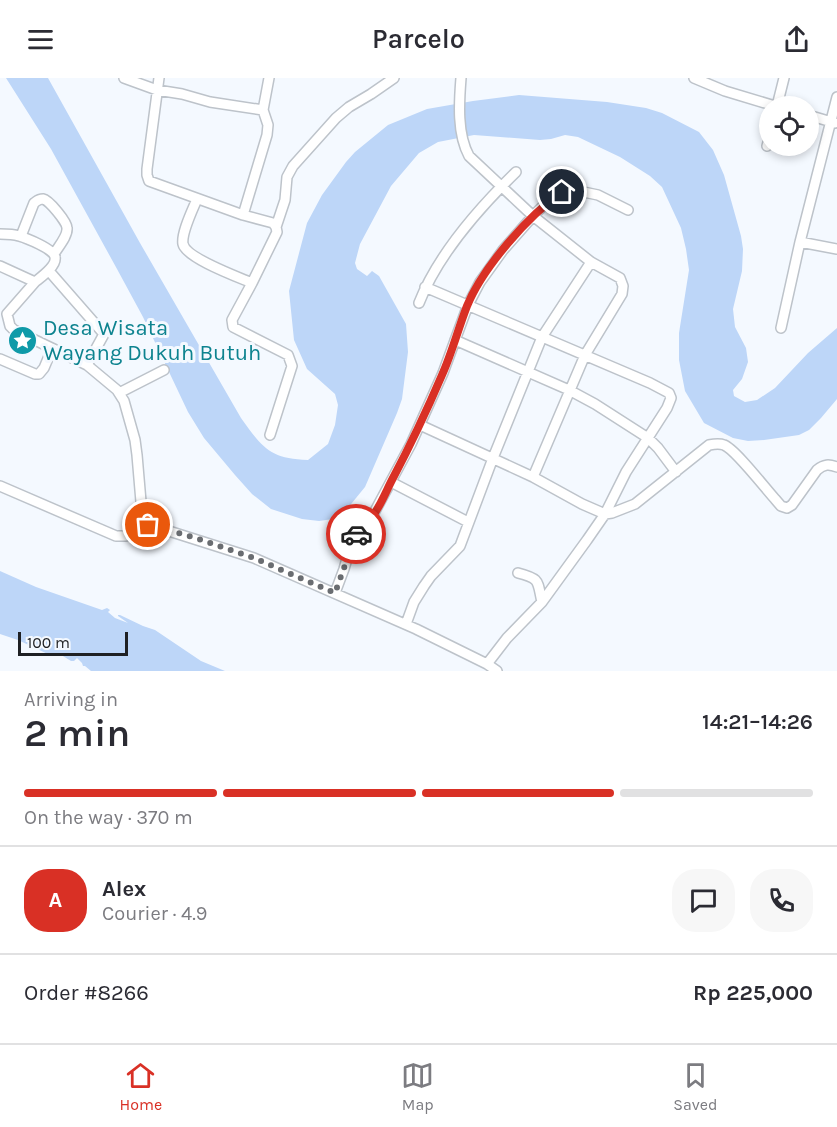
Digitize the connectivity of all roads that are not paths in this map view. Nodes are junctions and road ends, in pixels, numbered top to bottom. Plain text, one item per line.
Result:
1 (124, 78) edge
2 (159, 78) edge
3 (269, 78) edge
4 (394, 78) edge
5 (461, 78) edge
6 (694, 78) edge
7 (784, 78) edge
8 (157, 90) junction
9 (779, 96) edge
10 (837, 97) edge
11 (759, 101) edge
12 (263, 110) junction
13 (819, 118) edge
14 (834, 122) edge
15 (516, 172) dead end
16 (502, 186) junction
17 (197, 199) junction
18 (628, 210) dead end
19 (243, 215) junction
20 (533, 216) junction
21 (276, 227) junction
22 (0, 234) edge
23 (21, 236) junction
24 (800, 242) junction
25 (837, 249) edge
26 (54, 254) junction
27 (591, 262) junction
28 (0, 266) edge
29 (49, 271) junction
30 (35, 282) junction
31 (252, 283) junction
32 (425, 287) junction
33 (419, 303) dead end
34 (468, 305) junction
35 (4, 310) edge
36 (781, 328) dead end
37 (542, 337) junction
38 (455, 340) junction
39 (52, 349) junction
40 (585, 355) junction
41 (0, 359) edge
42 (87, 365) junction
43 (164, 370) dead end
44 (528, 373) junction
45 (569, 390) junction
46 (119, 393) junction
47 (420, 424) junction
48 (270, 435) dead end
49 (648, 438) junction
50 (493, 458) junction
51 (837, 467) edge
52 (676, 472) junction
53 (533, 477) junction
54 (391, 482) junction
55 (0, 486) edge
56 (605, 514) junction
57 (468, 522) junction
58 (143, 525) junction
59 (518, 573) dead end
60 (335, 593) junction
61 (542, 603) junction
62 (406, 624) junction
63 (488, 664) junction
64 (497, 671) edge

1 - 8 street
2 - 8 street
3 - 12 street
4 - 21 street
5 - 16 street
6 - 11 street
7 - 9 street
8 - 12 street
8 - 17 street
10 - 14 street
12 - 19 street
13 - 14 street
14 - 24 street
15 - 16 street
16 - 20 street
16 - 32 street
17 - 19 street
17 - 31 street
18 - 20 street
19 - 21 street
20 - 27 street
20 - 34 street
21 - 31 street
22 - 23 street
23 - 26 street
23 - 26 street
24 - 25 street
24 - 36 street
26 - 29 street
27 - 37 street
27 - 40 street
28 - 30 street
29 - 30 street
29 - 42 street
30 - 35 street
31 - 48 street
32 - 33 street
32 - 34 street
34 - 37 street
34 - 38 street
35 - 39 street
37 - 40 street
37 - 44 street
38 - 44 street
38 - 47 street
39 - 41 street
39 - 42 street
40 - 45 street
40 - 49 street
42 - 46 street
43 - 46 street
44 - 45 street
44 - 50 street
45 - 49 street
45 - 53 street
46 - 58 street
47 - 50 street
47 - 54 street
49 - 52 street
49 - 56 street
50 - 53 street
50 - 57 street
51 - 52 street
52 - 56 street
53 - 56 street
54 - 57 street
54 - 60 street
55 - 58 street
56 - 61 street
57 - 62 street
58 - 60 street
59 - 61 street
60 - 62 street
61 - 63 street
62 - 63 street
63 - 64 street

